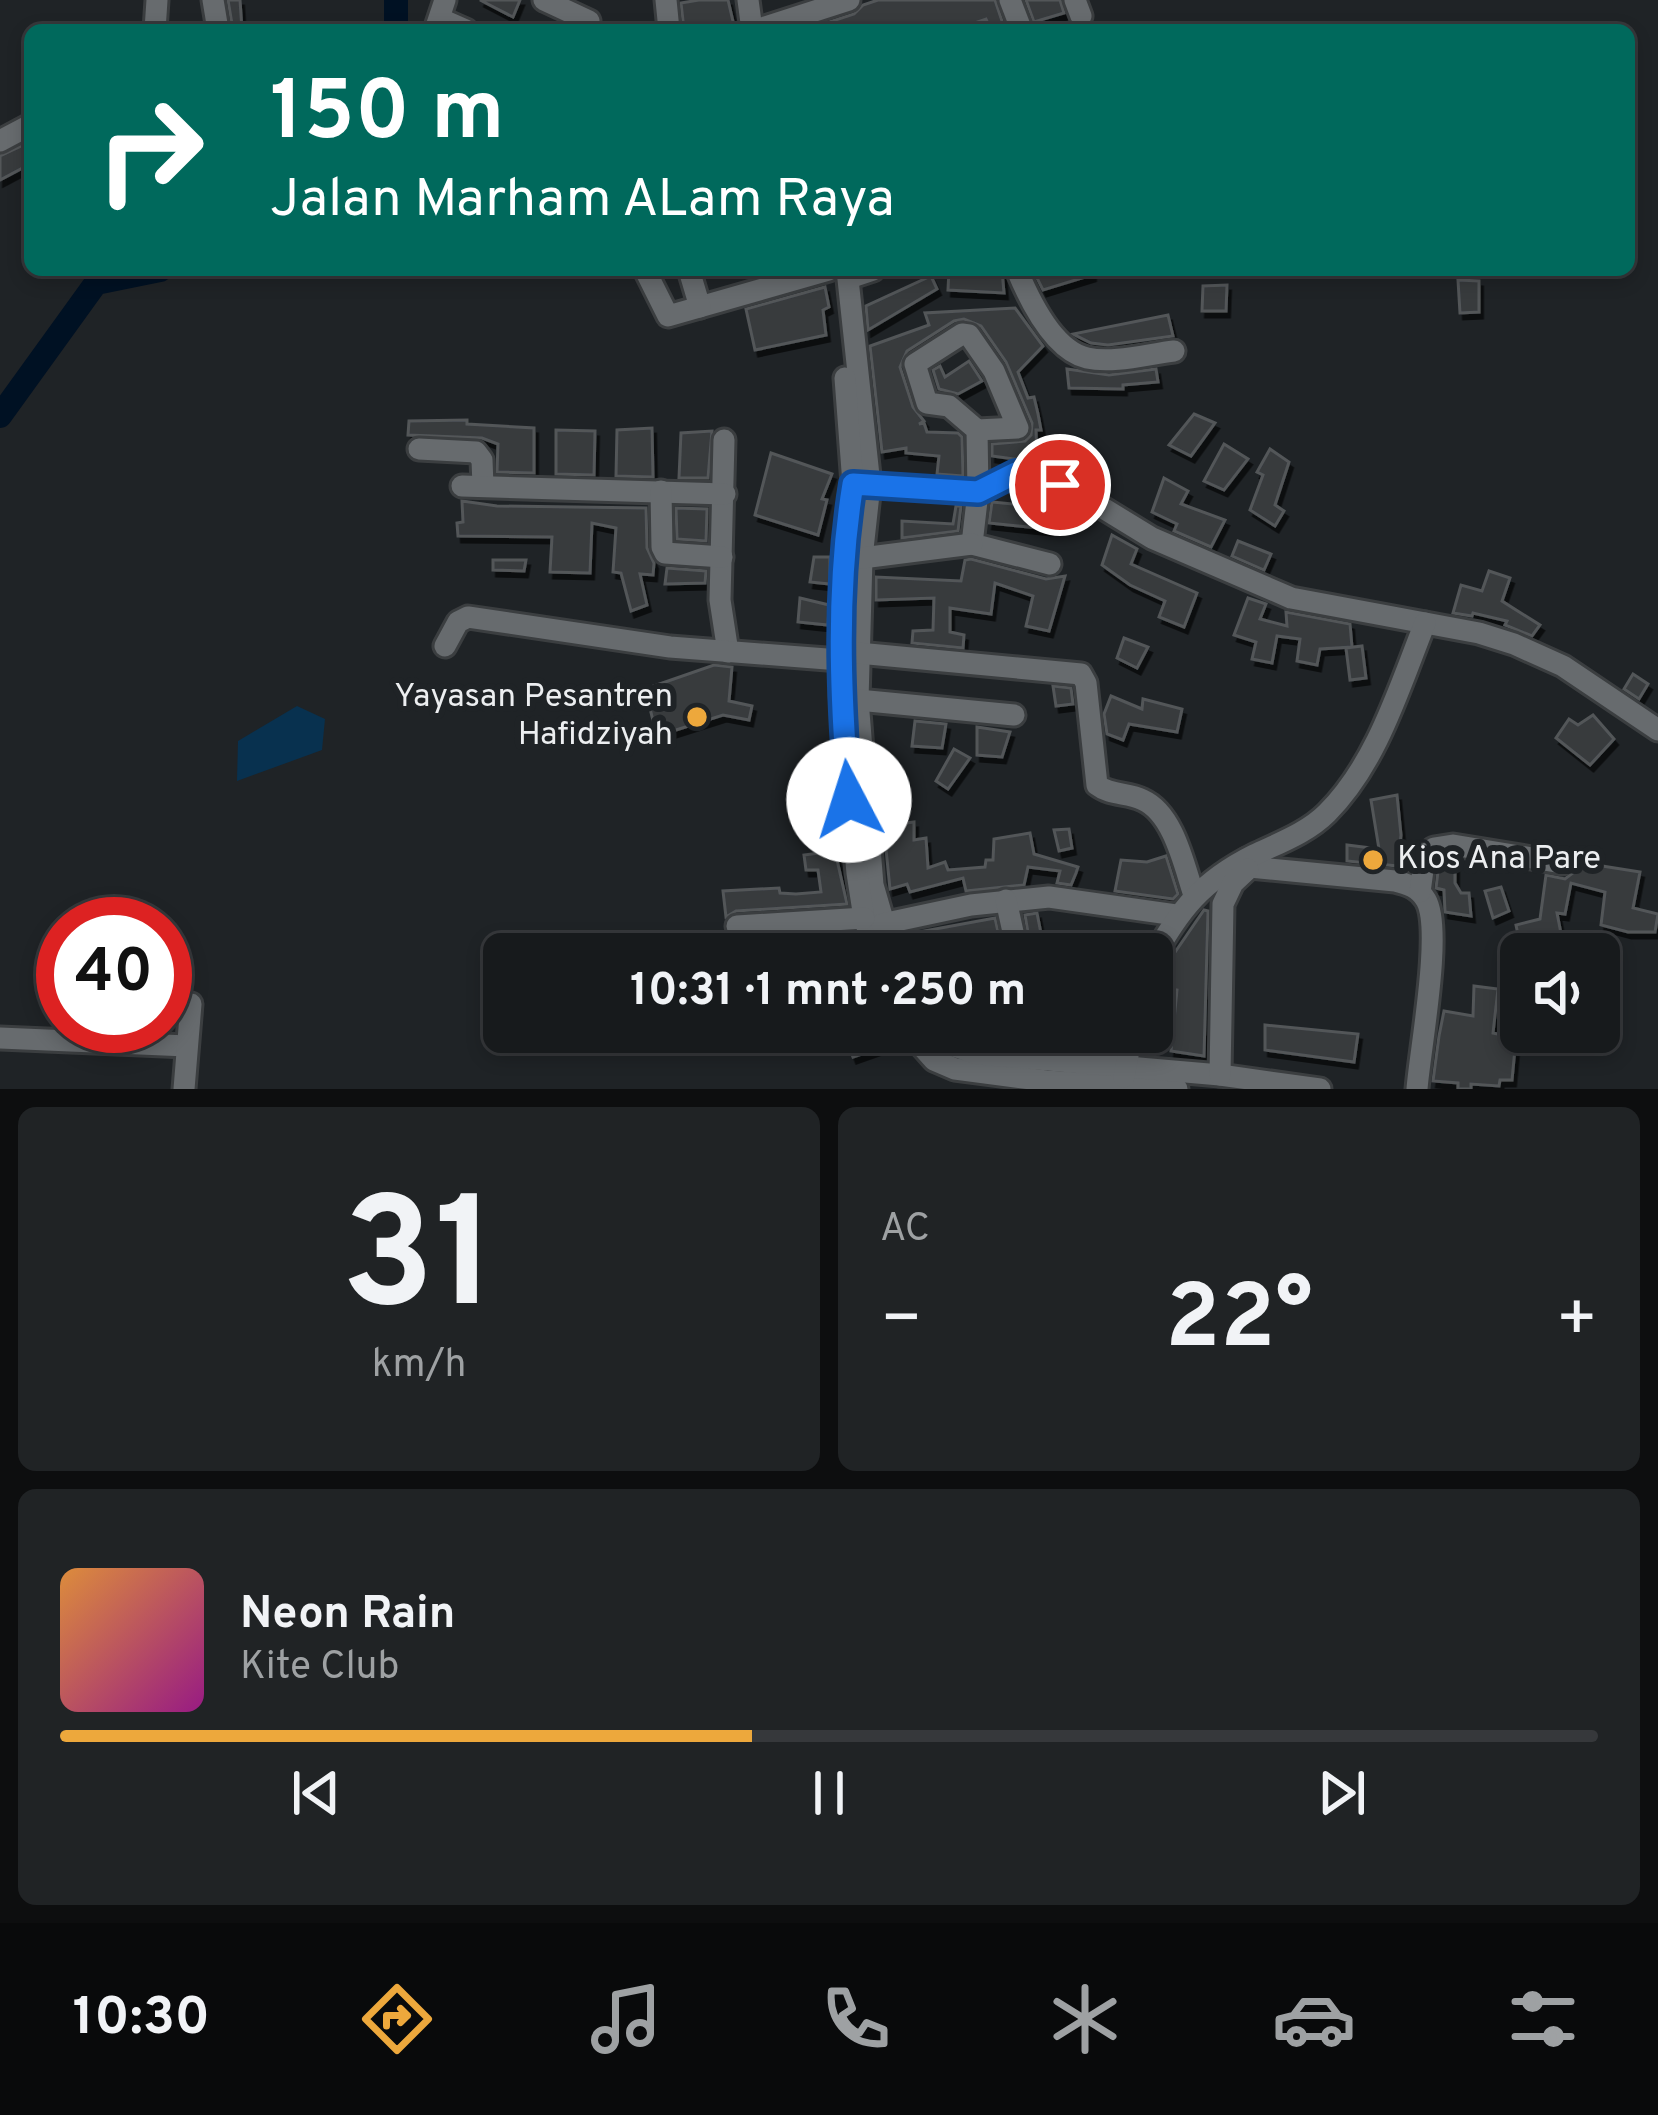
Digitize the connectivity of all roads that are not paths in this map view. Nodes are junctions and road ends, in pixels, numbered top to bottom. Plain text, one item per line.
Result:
1 (544, 0) edge
2 (849, 0) edge
3 (589, 21) dead end
4 (776, 24) edge
5 (649, 276) edge
6 (691, 276) edge
7 (824, 276) edge
8 (840, 276) edge
9 (1020, 276) edge
10 (700, 307) junction
11 (1174, 351) dead end
12 (977, 430) junction
13 (724, 440) dead end
14 (419, 449) dead end
15 (862, 484) junction
16 (661, 491) junction
17 (978, 492) junction
18 (724, 494) junction
19 (972, 544) junction
20 (722, 557) junction
21 (862, 558) junction
22 (1050, 564) dead end
23 (1426, 623) junction
24 (445, 646) dead end
25 (728, 652) junction
26 (849, 657) junction
27 (858, 700) junction
28 (1014, 715) dead end
29 (1658, 730) edge
30 (1248, 863) junction
31 (1562, 863) dead end
32 (864, 872) junction
33 (1420, 892) junction
34 (1194, 895) junction
35 (1006, 900) junction
36 (1177, 915) junction
37 (873, 921) junction
38 (737, 926) dead end
39 (874, 933) edge
40 (880, 933) edge
41 (1013, 933) edge
42 (1167, 933) edge
43 (0, 1038) edge
44 (36, 1040) edge
45 (187, 1053) edge
46 (928, 1053) edge
47 (971, 1053) edge
48 (1014, 1068) junction
49 (1220, 1075) junction
50 (1133, 1081) edge
51 (184, 1089) edge
52 (1177, 1089) edge
53 (1321, 1089) edge
54 (1417, 1089) edge

1 - 3 street
2 - 4 street
5 - 10 street
6 - 10 street
7 - 10 street
8 - 15 street
9 - 11 street
12 - 12 street
12 - 17 street
13 - 18 street
14 - 16 street
15 - 17 street
15 - 21 street
15 - 26 street
16 - 18 street
16 - 20 street
17 - 19 street
17 - 23 street
18 - 20 street
19 - 21 street
19 - 22 street
20 - 25 street
21 - 26 street
23 - 29 street
23 - 30 street
24 - 25 street
25 - 26 street
26 - 27 street
26 - 32 street
26 - 34 street
27 - 28 street
27 - 32 street
30 - 33 street
30 - 34 street
30 - 49 street
31 - 33 street
32 - 37 street
33 - 54 street
34 - 36 street
35 - 36 street
35 - 37 street
35 - 41 street
36 - 42 street
37 - 38 street
37 - 39 street
37 - 40 street
43 - 44 street
45 - 51 street
46 - 48 street
47 - 48 street
48 - 50 street
49 - 50 street
49 - 53 street
50 - 52 street

